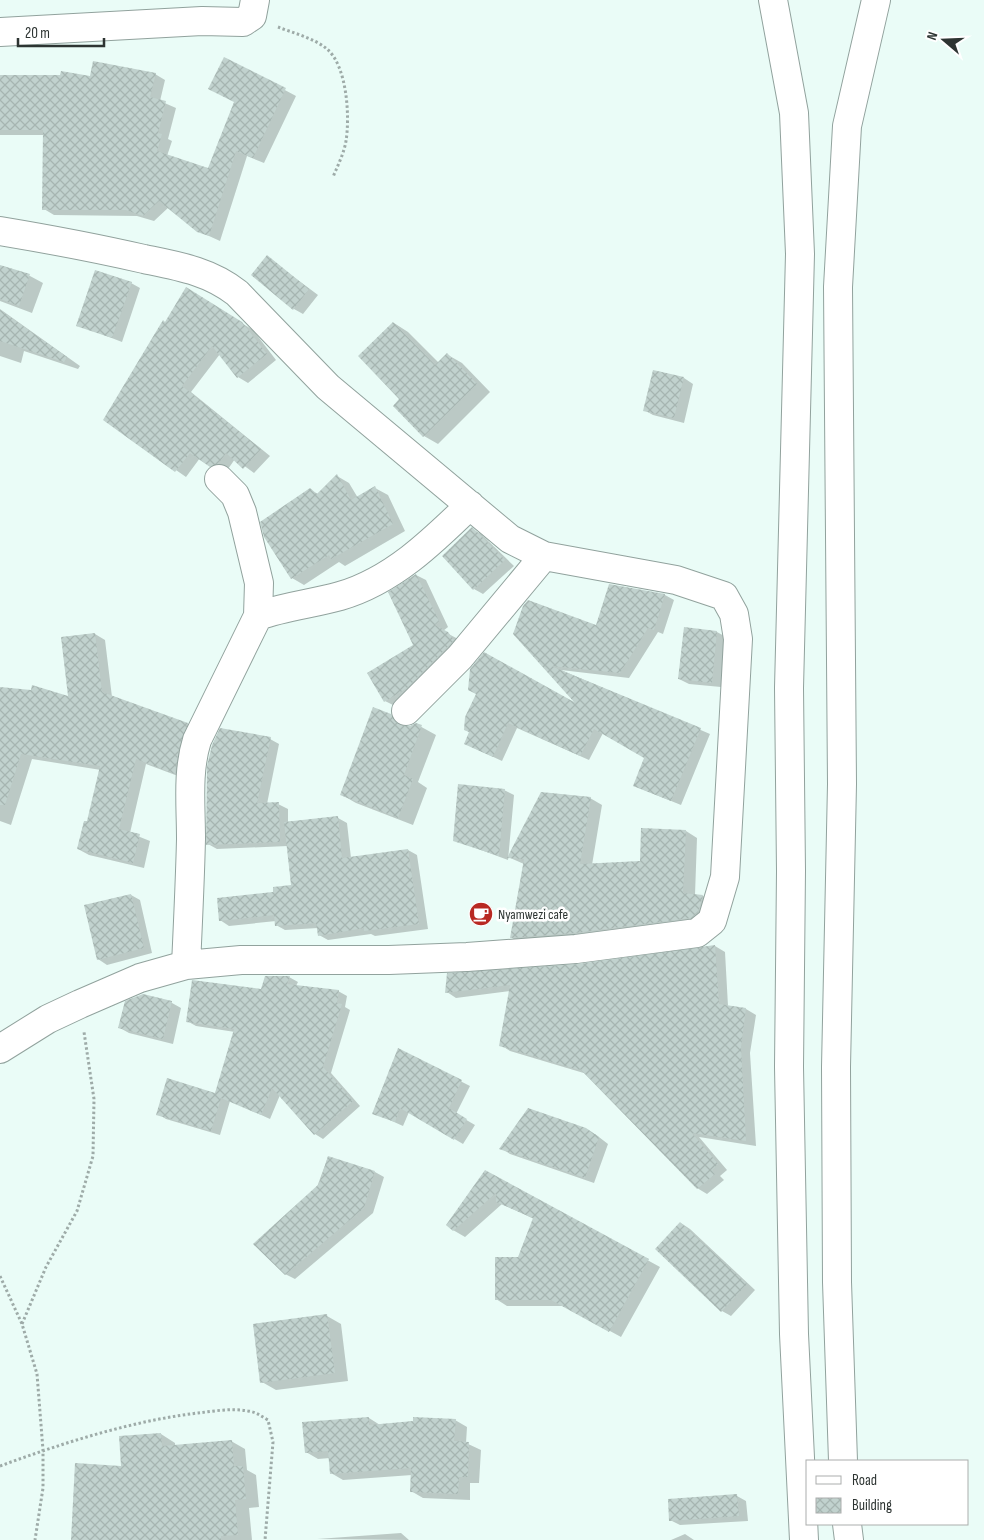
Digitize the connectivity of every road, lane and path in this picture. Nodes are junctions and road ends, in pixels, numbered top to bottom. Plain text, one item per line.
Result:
1 (773, 0) edge
2 (876, 0) edge
3 (254, 8) edge
4 (0, 32) edge
5 (333, 177) dead end
6 (0, 231) edge
7 (219, 479) dead end
8 (470, 505) junction
9 (544, 556) junction
10 (258, 616) junction
11 (406, 712) dead end
12 (186, 965) junction
13 (80, 1004) junction
14 (0, 1049) edge
15 (0, 1276) edge
16 (22, 1324) junction
17 (43, 1450) junction
18 (843, 1460) edge
19 (0, 1466) edge
20 (847, 1525) edge
21 (35, 1540) edge
22 (265, 1540) edge
23 (804, 1540) edge
24 (848, 1540) edge

1 - 23 street
2 - 18 street
3 - 4 street
3 - 5 path
6 - 8 street
7 - 10 street
8 - 9 street
8 - 10 street
9 - 11 street
9 - 12 street
10 - 12 street
12 - 13 street
13 - 14 street
13 - 16 path
15 - 16 path
16 - 17 path
17 - 19 path
17 - 21 path
17 - 22 path
20 - 24 street

